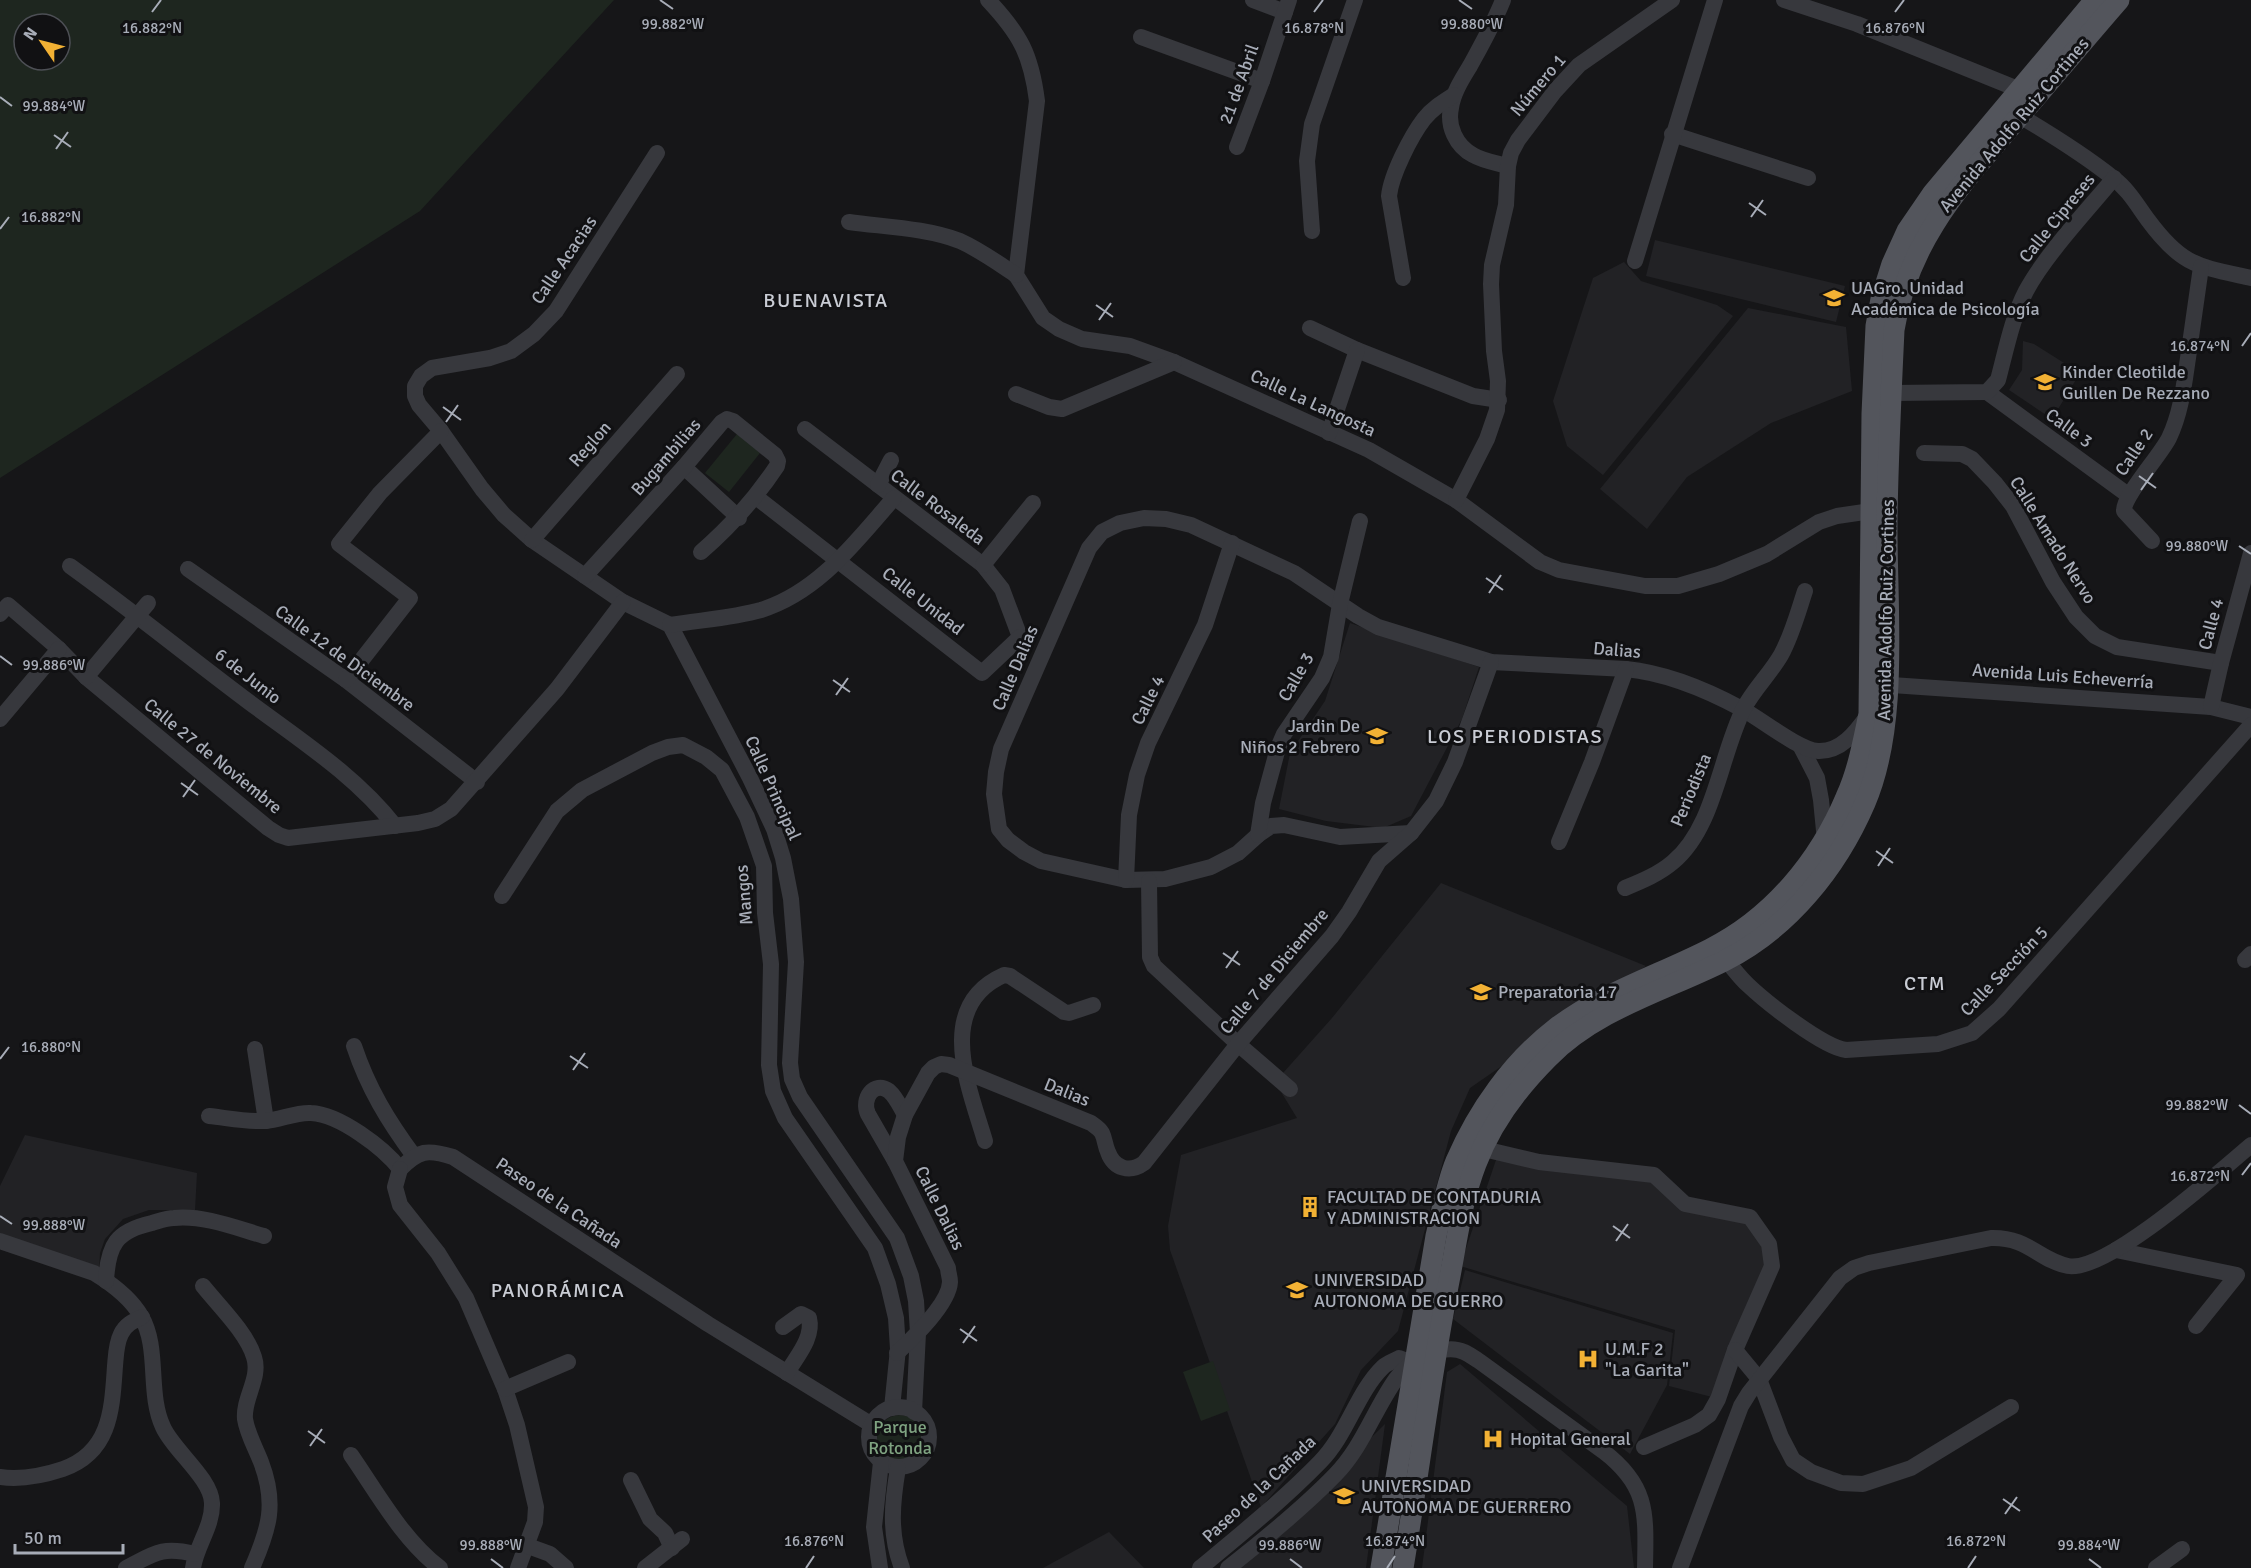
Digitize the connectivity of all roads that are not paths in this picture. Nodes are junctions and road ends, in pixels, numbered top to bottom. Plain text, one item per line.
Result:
1 (988, 0) edge
2 (1253, 0) edge
3 (1355, 0) edge
4 (1503, 0) edge
5 (1672, 0) edge
6 (1715, 0) edge
7 (1784, 0) edge
8 (2095, 0) edge
9 (2119, 0) edge
10 (1287, 6) edge
11 (1141, 37) dead end
12 (1262, 81) junction
13 (2028, 92) junction
14 (1454, 95) junction
15 (2012, 111) junction
16 (1672, 134) junction
17 (1237, 147) dead end
18 (657, 153) dead end
19 (1508, 166) junction
20 (1808, 178) dead end
21 (2114, 178) junction
22 (849, 222) dead end
23 (1312, 231) dead end
24 (1635, 261) dead end
25 (2201, 267) junction
26 (1016, 275) junction
27 (2251, 278) edge
28 (1403, 279) dead end
29 (1310, 328) dead end
30 (1357, 350) junction
31 (1174, 362) junction
32 (677, 374) dead end
33 (1987, 392) junction
34 (1891, 393) junction
35 (1016, 394) dead end
36 (1499, 400) junction
37 (805, 429) dead end
38 (441, 431) junction
39 (1329, 433) junction
40 (1924, 453) dead end
41 (891, 460) dead end
42 (684, 467) junction
43 (878, 485) junction
44 (2128, 495) junction
45 (756, 497) junction
46 (894, 498) junction
47 (1456, 500) junction
48 (1033, 502) dead end
49 (1871, 511) junction
50 (739, 518) junction
51 (1360, 521) dead end
52 (1102, 532) joint
53 (531, 540) junction
54 (2152, 541) dead end
55 (1232, 543) junction
56 (701, 552) dead end
57 (2251, 553) edge
58 (839, 560) junction
59 (983, 565) junction
60 (70, 566) dead end
61 (188, 569) dead end
62 (585, 576) junction
63 (1805, 591) dead end
64 (623, 602) junction
65 (1340, 604) junction
66 (4, 609) edge
67 (143, 609) junction
68 (670, 625) junction
69 (1020, 637) junction
70 (1044, 648) junction
71 (59, 649) junction
72 (1491, 662) junction
73 (2221, 663) junction
74 (1626, 669) junction
75 (86, 677) junction
76 (345, 680) junction
77 (1879, 684) junction
78 (2211, 706) junction
79 (1743, 709) junction
80 (1869, 714) junction
81 (2251, 717) edge
82 (0, 719) edge
83 (2251, 725) edge
84 (1801, 747) junction
85 (477, 782) junction
86 (395, 826) junction
87 (1411, 833) junction
88 (1258, 835) junction
89 (1825, 841) junction
90 (1559, 842) dead end
91 (1126, 880) junction
92 (1149, 881) junction
93 (1625, 888) dead end
94 (502, 896) dead end
95 (1726, 960) junction
96 (1093, 1005) dead end
97 (770, 1034) junction
98 (792, 1034) junction
99 (1238, 1044) junction
100 (354, 1046) dead end
101 (255, 1049) dead end
102 (963, 1070) junction
103 (1290, 1089) dead end
104 (905, 1115) junction
105 (209, 1116) dead end
106 (266, 1121) junction
107 (985, 1141) dead end
108 (2251, 1145) edge
109 (1473, 1147) junction
110 (414, 1155) junction
111 (895, 1161) junction
112 (400, 1169) junction
113 (1135, 1169) joint
114 (264, 1236) dead end
115 (0, 1241) edge
116 (2116, 1250) junction
117 (106, 1281) junction
118 (203, 1287) dead end
119 (142, 1317) junction
120 (2196, 1326) dead end
121 (783, 1327) dead end
122 (918, 1333) junction
123 (1436, 1350) junction
124 (1735, 1350) junction
125 (897, 1353) junction
126 (568, 1362) dead end
127 (1415, 1364) junction
128 (787, 1373) junction
129 (1759, 1379) junction
130 (505, 1389) junction
131 (2011, 1407) dead end
132 (892, 1408) junction
133 (914, 1412) junction
134 (872, 1425) junction
135 (1644, 1447) dead end
136 (351, 1455) dead end
137 (881, 1462) junction
138 (898, 1468) junction
139 (0, 1477) edge
140 (631, 1480) dead end
141 (528, 1546) junction
142 (2182, 1549) dead end
143 (194, 1561) edge
144 (126, 1568) edge
145 (252, 1568) edge
146 (441, 1568) edge
147 (518, 1568) edge
148 (566, 1568) edge
149 (645, 1568) edge
150 (880, 1568) edge
151 (902, 1568) edge
152 (1200, 1568) edge
153 (1228, 1568) edge
154 (1381, 1568) edge
155 (1403, 1568) edge
156 (1645, 1568) edge
157 (1680, 1568) edge
158 (2156, 1568) edge

1 - 26 street
2 - 10 street
3 - 23 street
4 - 14 street
5 - 19 street, Número 1
6 - 16 street
7 - 13 street
8 - 13 main road, Avenida Adolfo Ruiz Cortines
9 - 13 main road, Avenida Adolfo Ruiz Cortines
10 - 12 street, 21 de Abril
11 - 12 street
12 - 17 street, 21 de Abril
13 - 15 main road, Avenida Adolfo Ruiz Cortines
14 - 19 street
14 - 28 street
15 - 21 street
15 - 34 main road, Avenida Adolfo Ruiz Cortines
15 - 49 main road, Avenida Adolfo Ruiz Cortines
16 - 20 street
16 - 24 street
18 - 38 street, Calle Acacias
19 - 36 street, Número 1
21 - 25 street
21 - 33 street, Calle Cipreses
22 - 26 street
25 - 27 street
25 - 44 street, Calle 2
26 - 31 street, Calle La Langosta
29 - 30 street
30 - 36 street
30 - 39 street
31 - 35 street
31 - 39 street, Calle La Langosta
32 - 53 street, Reglon
33 - 34 street
33 - 44 street, Calle 3
34 - 77 main road, Avenida Adolfo Ruiz Cortines
36 - 47 street
37 - 43 street, Calle Rosaleda
38 - 53 street
38 - 76 street
39 - 47 street, Calle La Langosta
40 - 73 street, Calle Amado Nervo
41 - 43 street
42 - 45 street, Bugambilias
42 - 50 street
42 - 62 street, Bugambilias
43 - 46 street, Calle Rosaleda
44 - 54 street, Calle 2
45 - 50 street
45 - 58 street, Calle Unidad
46 - 58 street
46 - 59 street, Calle Rosaleda
47 - 49 street, Calle La Langosta
48 - 59 street
49 - 77 main road, Avenida Adolfo Ruiz Cortines
50 - 56 street
51 - 65 street
52 - 55 street, Dalias
52 - 70 street, Calle Dalias
53 - 62 street
55 - 65 street, Dalias
55 - 91 street, Calle 4
57 - 73 street, Calle 4
58 - 68 street
58 - 69 street, Calle Unidad
59 - 69 street, Calle Rosaleda
60 - 67 street, 6 de Junio
61 - 76 street, Calle 12 de Diciembre
62 - 64 street
63 - 79 street, Periodista
64 - 68 street
64 - 85 street, Calle 27 de Noviembre
65 - 72 street, Dalias
65 - 88 street, Calle 3
66 - 71 street, Calle 27 de Noviembre
67 - 75 street
67 - 86 street, 6 de Junio
68 - 98 street, Calle Principal
69 - 70 street
70 - 91 street, Calle Dalias
71 - 75 street, Calle 27 de Noviembre
71 - 82 street
72 - 74 street, Dalias
72 - 87 street, Calle 7 de Diciembre
73 - 78 street, Calle 4
74 - 79 street, Dalias
74 - 90 street
75 - 86 street, Calle 27 de Noviembre
76 - 85 street, Calle 12 de Diciembre
77 - 78 street, Avenida Luis Echeverría
77 - 80 main road, Avenida Adolfo Ruiz Cortines
77 - 95 main road, Avenida Adolfo Ruiz Cortines
78 - 81 street, Avenida Luis Echeverría
79 - 84 street, Dalias
79 - 93 street, Periodista
80 - 84 street, Dalias
80 - 89 main road, Avenida Adolfo Ruiz Cortines
83 - 95 street, Calle Sección 5
84 - 89 street
85 - 86 street, Calle 27 de Noviembre
87 - 88 street
87 - 99 street, Calle 7 de Diciembre
88 - 92 street
89 - 109 main road, Avenida Adolfo Ruiz Cortines
91 - 92 street
92 - 99 street
94 - 97 street, Mangos
95 - 109 main road, Avenida Adolfo Ruiz Cortines
96 - 102 street
97 - 98 street
97 - 125 street
98 - 122 street, Calle Principal
99 - 103 street
99 - 113 street, Calle 7 de Diciembre
100 - 110 street
101 - 106 street
102 - 104 street, Calle Dalias
102 - 107 street
102 - 113 street, Dalias
104 - 111 street, Calle Dalias
104 - 111 street
105 - 106 street
106 - 112 street
108 - 116 street
109 - 123 main road, Avenida Adolfo Ruiz Cortines
109 - 124 street
109 - 127 main road, Avenida Adolfo Ruiz Cortines
110 - 112 street
110 - 128 street, Paseo de la Cañada
111 - 122 street, Calle Dalias
112 - 130 street
114 - 117 street
115 - 117 street
116 - 120 street
116 - 129 street
117 - 119 street
118 - 145 street
119 - 139 street
119 - 143 street
121 - 128 street
122 - 125 street, Calle Dalias
122 - 133 street, Calle Principal
123 - 127 street
123 - 155 main road, Avenida Adolfo Ruiz Cortines
123 - 156 street
124 - 129 street
124 - 135 street
125 - 132 street
126 - 130 street
127 - 152 street, Paseo de la Cañada
127 - 153 street, Paseo de la Cañada
127 - 154 main road, Avenida Adolfo Ruiz Cortines
128 - 134 street, Paseo de la Cañada
129 - 131 street
129 - 157 street
130 - 141 street
132 - 133 street
132 - 134 street
133 - 138 street
134 - 137 street
136 - 146 street
137 - 138 street
137 - 150 street
138 - 151 street
140 - 149 street
141 - 147 street
141 - 148 street
142 - 158 street
143 - 144 street

